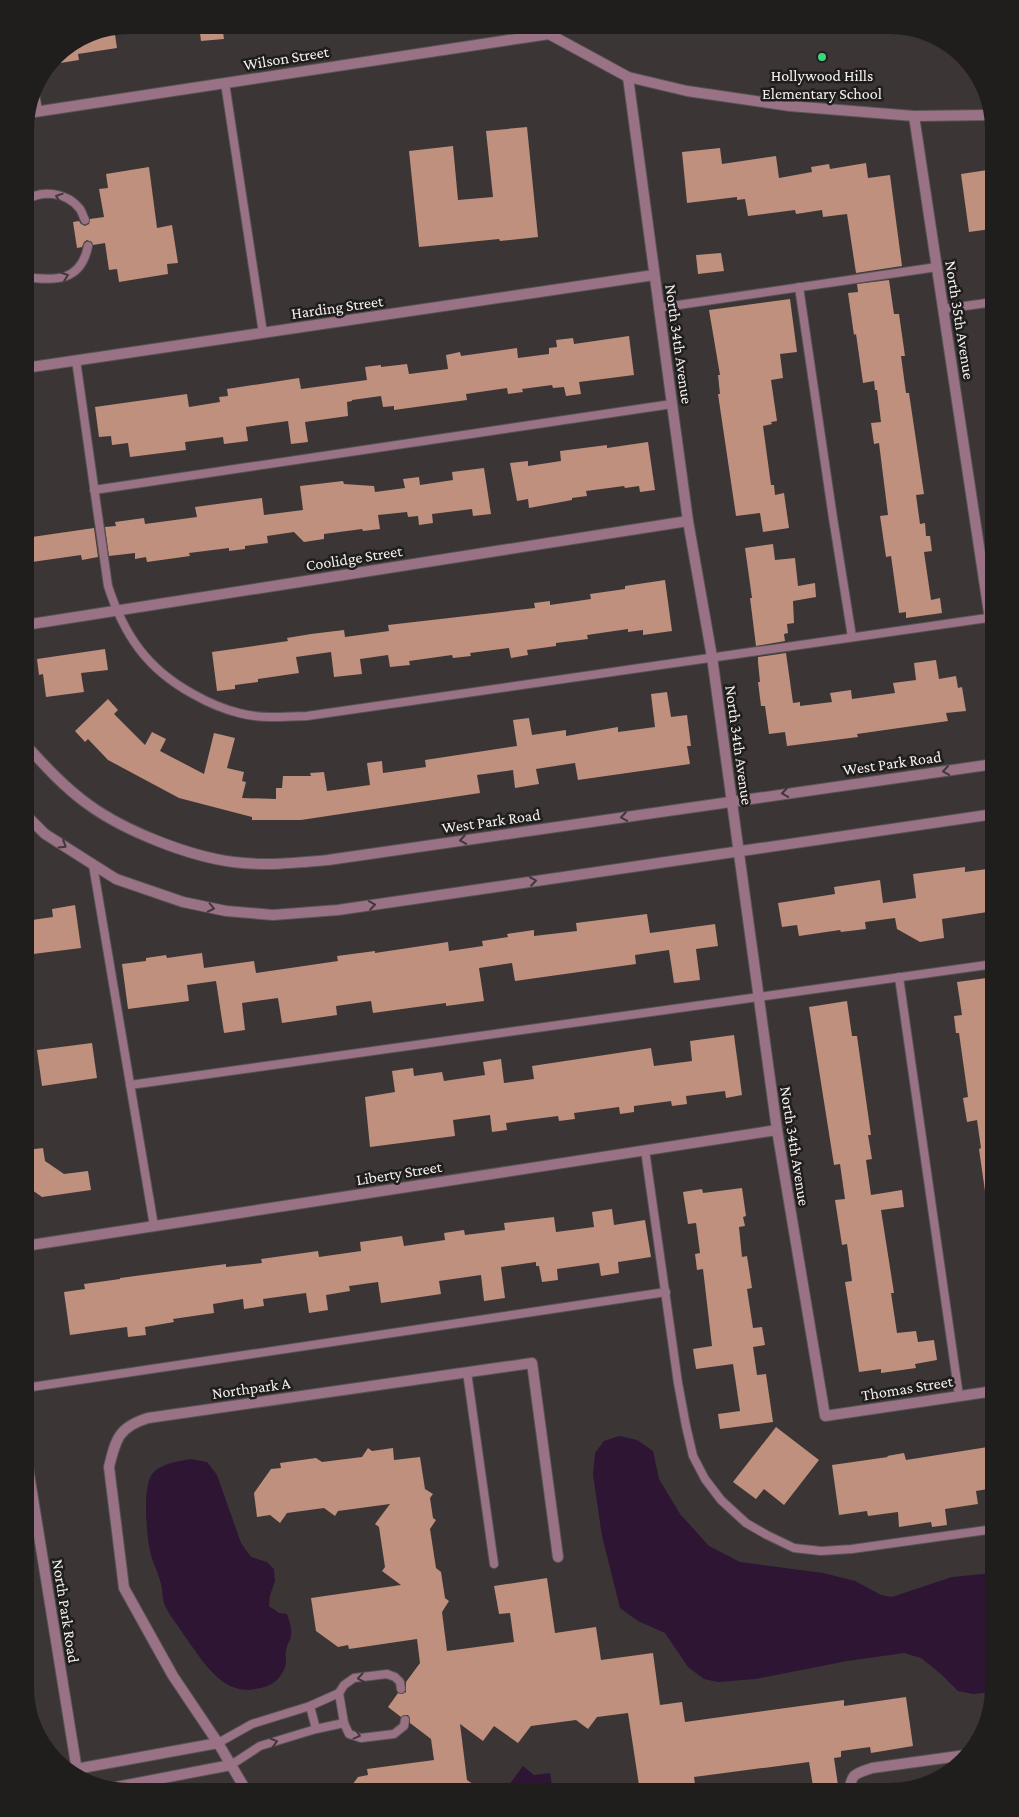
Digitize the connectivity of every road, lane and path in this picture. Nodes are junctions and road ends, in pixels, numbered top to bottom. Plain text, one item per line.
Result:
1 (549, 34) joint
2 (628, 77) junction
3 (225, 83) junction
4 (36, 112) edge
5 (984, 115) edge
6 (914, 116) junction
7 (34, 195) edge
8 (85, 220) dead end
9 (88, 246) dead end
10 (937, 267) junction
11 (654, 275) junction
12 (34, 278) edge
13 (799, 288) junction
14 (985, 303) edge
15 (658, 308) junction
16 (943, 309) junction
17 (263, 333) junction
18 (76, 360) junction
19 (34, 367) edge
20 (672, 404) junction
21 (94, 490) junction
22 (688, 521) junction
23 (985, 573) edge
24 (116, 610) junction
25 (985, 618) edge
26 (34, 624) edge
27 (852, 637) junction
28 (712, 657) junction
29 (34, 753) edge
30 (985, 765) edge
31 (732, 801) junction
32 (985, 815) edge
33 (34, 823) edge
34 (739, 851) junction
35 (93, 865) junction
36 (985, 965) edge
37 (899, 977) junction
38 (759, 996) junction
39 (130, 1085) junction
40 (777, 1130) junction
41 (645, 1150) junction
42 (154, 1226) junction
43 (34, 1245) edge
44 (666, 1292) junction
45 (467, 1372) junction
46 (34, 1387) edge
47 (985, 1392) edge
48 (959, 1396) junction
49 (825, 1416) joint
50 (34, 1505) edge
51 (985, 1530) edge
52 (558, 1557) dead end
53 (494, 1564) dead end
54 (401, 1689) dead end
55 (339, 1693) junction
56 (310, 1706) junction
57 (405, 1720) dead end
58 (344, 1723) junction
59 (316, 1729) junction
60 (218, 1744) junction
61 (956, 1756) edge
62 (231, 1765) junction
63 (76, 1767) edge
64 (84, 1772) edge
65 (137, 1783) edge
66 (242, 1783) edge
67 (851, 1783) edge

1 - 2 street
1 - 3 street, Wilson Street
2 - 6 street
2 - 11 street, North 34th Avenue
3 - 4 street, Wilson Street
3 - 17 lane
5 - 6 street
6 - 10 street, North 35th Avenue
8 -> 7 lane
12 -> 9 lane
10 - 13 lane
10 - 16 street, North 35th Avenue
11 - 15 street, North 34th Avenue
11 - 17 street, Harding Street
13 - 15 lane
13 - 27 lane
14 - 16 lane
15 - 20 street, North 34th Avenue
16 - 23 street, North 35th Avenue
17 - 18 street, Harding Street
18 - 19 street, Harding Street
18 - 21 lane
20 - 21 lane
20 - 22 street, North 34th Avenue
21 - 24 lane
22 - 24 street, Coolidge Street
22 - 28 street, North 34th Avenue
24 - 26 street, Coolidge Street
24 - 28 lane
25 - 27 lane
27 - 28 lane
28 - 31 street, North 34th Avenue
31 -> 29 street, West Park Road
30 -> 31 street, West Park Road
31 - 34 street, North 34th Avenue
32 - 34 street
33 -> 35 street
35 -> 34 street
34 - 38 street, North 34th Avenue
35 - 39 lane
36 - 37 lane
37 - 38 lane
37 - 48 lane
38 - 39 lane
38 - 40 street, North 34th Avenue
39 - 42 lane
40 - 41 street, Liberty Street
40 - 49 street, North 34th Avenue
41 - 42 street, Liberty Street
41 - 44 lane
42 - 43 street, Liberty Street
44 - 46 lane
44 - 51 lane
45 - 52 street, Northpark A
45 - 53 lane
45 - 60 street, Northpark A
47 - 48 street, Thomas Street
48 - 49 street, Thomas Street
50 - 63 street, North Park Road
54 -> 55 lane
55 - 56 lane
55 - 58 lane
56 - 59 lane
56 - 60 lane
58 -> 57 lane
58 - 59 lane
62 -> 59 lane
60 - 62 street, Northpark A
60 - 64 street
61 - 67 street
62 - 65 street
62 - 66 street, Northpark A

